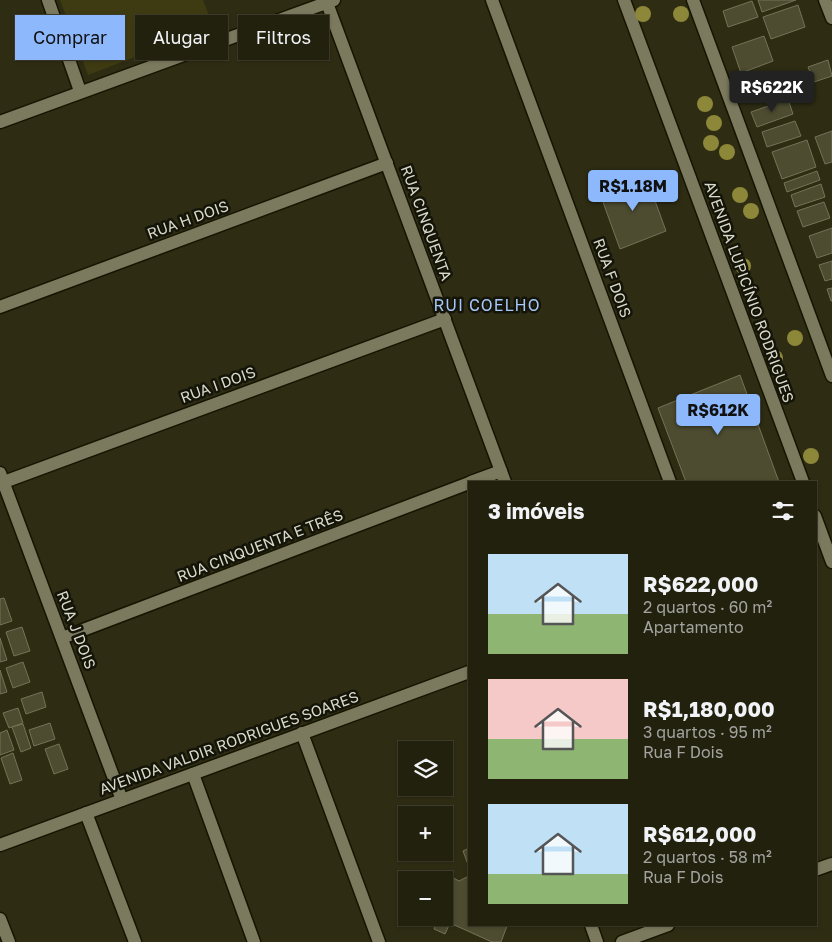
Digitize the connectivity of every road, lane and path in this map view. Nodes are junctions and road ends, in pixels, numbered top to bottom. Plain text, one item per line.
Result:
1 (48, 0) edge
2 (492, 0) edge
3 (624, 0) edge
4 (693, 0) edge
5 (825, 0) edge
6 (331, 1) edge
7 (832, 18) edge
8 (80, 91) junction
9 (0, 122) edge
10 (387, 164) junction
11 (0, 306) edge
12 (444, 319) junction
13 (832, 376) edge
14 (2, 477) edge
15 (503, 477) edge
16 (481, 481) edge
17 (670, 481) edge
18 (802, 481) edge
19 (468, 484) edge
20 (817, 521) edge
21 (824, 540) edge
22 (832, 562) edge
23 (62, 638) junction
24 (468, 672) edge
25 (302, 733) junction
26 (193, 774) junction
27 (122, 800) junction
28 (86, 813) junction
29 (0, 845) edge
30 (832, 864) edge
31 (817, 869) edge
32 (0, 919) edge
33 (591, 926) edge
34 (665, 926) edge
35 (9, 942) edge
36 (135, 942) edge
37 (254, 942) edge
38 (379, 942) edge
39 (597, 942) edge
40 (622, 942) edge

1 - 8 street
2 - 17 street, RUA F DOIS
3 - 18 street, AVENIDA LUPICÍNIO RODRIGUES
4 - 13 street
5 - 7 street
6 - 8 street
6 - 10 street, RUA CINQUENTA
8 - 9 street
10 - 11 street, RUA H DOIS
10 - 12 street, RUA CINQUENTA
12 - 14 street, RUA I DOIS
12 - 15 street, RUA CINQUENTA
14 - 23 street, RUA J DOIS
15 - 16 street, RUA CINQUENTA E TRÊS
19 - 23 street, RUA CINQUENTA E TRÊS
20 - 21 street
21 - 22 street
23 - 27 street, RUA J DOIS
24 - 25 street, AVENIDA VALDIR RODRIGUES SOARES
25 - 26 street, AVENIDA VALDIR RODRIGUES SOARES
25 - 38 street
26 - 27 street, AVENIDA VALDIR RODRIGUES SOARES
26 - 37 street
27 - 28 street, AVENIDA VALDIR RODRIGUES SOARES
28 - 29 street, AVENIDA VALDIR RODRIGUES SOARES
28 - 36 street
30 - 31 street
32 - 35 street
33 - 39 street
34 - 40 street

